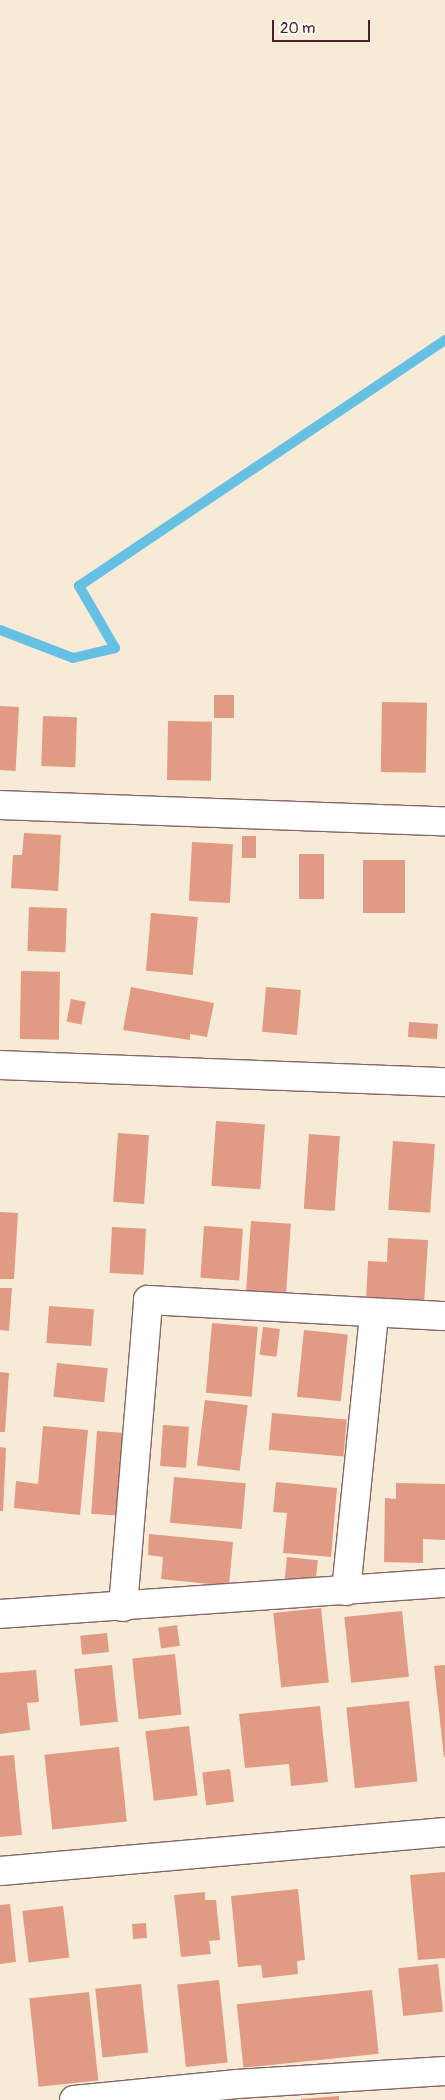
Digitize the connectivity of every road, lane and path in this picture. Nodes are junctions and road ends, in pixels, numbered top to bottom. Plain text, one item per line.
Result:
1 (0, 805) edge
2 (445, 821) edge
3 (0, 1065) edge
4 (445, 1082) edge
5 (374, 1314) junction
6 (445, 1316) edge
7 (445, 1583) edge
8 (346, 1592) junction
9 (123, 1607) junction
10 (0, 1614) edge
11 (445, 1832) edge
12 (0, 1871) edge
13 (445, 2071) edge
14 (237, 2092) edge
15 (74, 2100) edge

1 - 2 street
3 - 4 street
5 - 6 street
5 - 8 street
5 - 9 street
7 - 8 street
8 - 9 street
9 - 10 street
11 - 12 street
13 - 14 street
14 - 15 street

